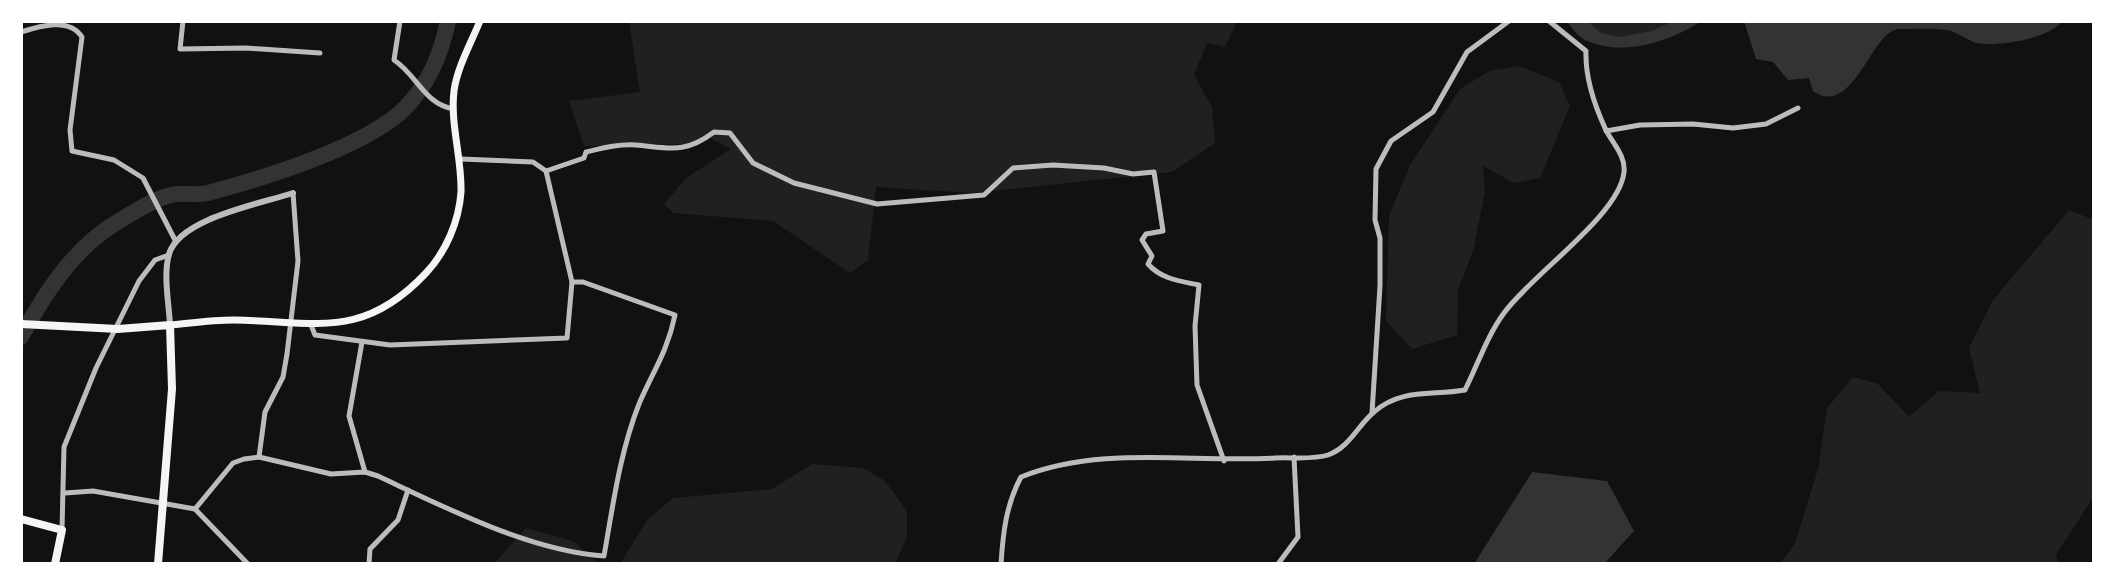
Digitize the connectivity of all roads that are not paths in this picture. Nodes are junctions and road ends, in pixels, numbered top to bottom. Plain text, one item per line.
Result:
1 (183, 21) edge
2 (400, 21) edge
3 (480, 21) edge
4 (1509, 21) edge
5 (1549, 21) edge
6 (59, 23) edge
7 (21, 32) edge
8 (320, 53) dead end
9 (1798, 108) dead end
10 (454, 109) junction
11 (1606, 131) junction
12 (461, 159) junction
13 (546, 171) junction
14 (293, 193) joint
15 (175, 240) junction
16 (169, 255) junction
17 (572, 282) junction
18 (21, 324) edge
19 (170, 325) junction
20 (289, 325) junction
21 (311, 325) junction
22 (118, 328) junction
23 (362, 342) junction
24 (1372, 413) junction
25 (259, 457) junction
26 (1294, 457) junction
27 (1224, 461) junction
28 (365, 472) junction
29 (408, 490) junction
30 (65, 493) junction
31 (163, 501) junction
32 (195, 509) junction
33 (21, 519) edge
34 (62, 530) junction
35 (55, 564) edge
36 (158, 564) edge
37 (248, 564) edge
38 (369, 564) edge
39 (1001, 564) edge
40 (1278, 564) edge

1 - 8 street
2 - 10 street
3 - 10 main road
4 - 24 street
5 - 11 street
6 - 7 street
6 - 15 street
9 - 11 street
10 - 12 main road
11 - 24 street
12 - 13 street
12 - 21 main road
13 - 17 street
13 - 27 street
14 - 15 street
14 - 20 street
15 - 16 street
16 - 19 street
16 - 22 street
17 - 23 street
17 - 29 street
18 - 22 main road
19 - 20 main road
19 - 22 main road
19 - 31 main road
20 - 21 main road
20 - 25 street
21 - 23 street
22 - 30 street
23 - 28 street
24 - 26 street
25 - 28 street
25 - 32 street
26 - 27 street
26 - 40 street
27 - 39 street
28 - 29 street
29 - 38 street
30 - 31 street
30 - 34 street
31 - 32 street
31 - 36 main road
32 - 37 street
33 - 34 main road
34 - 35 main road

